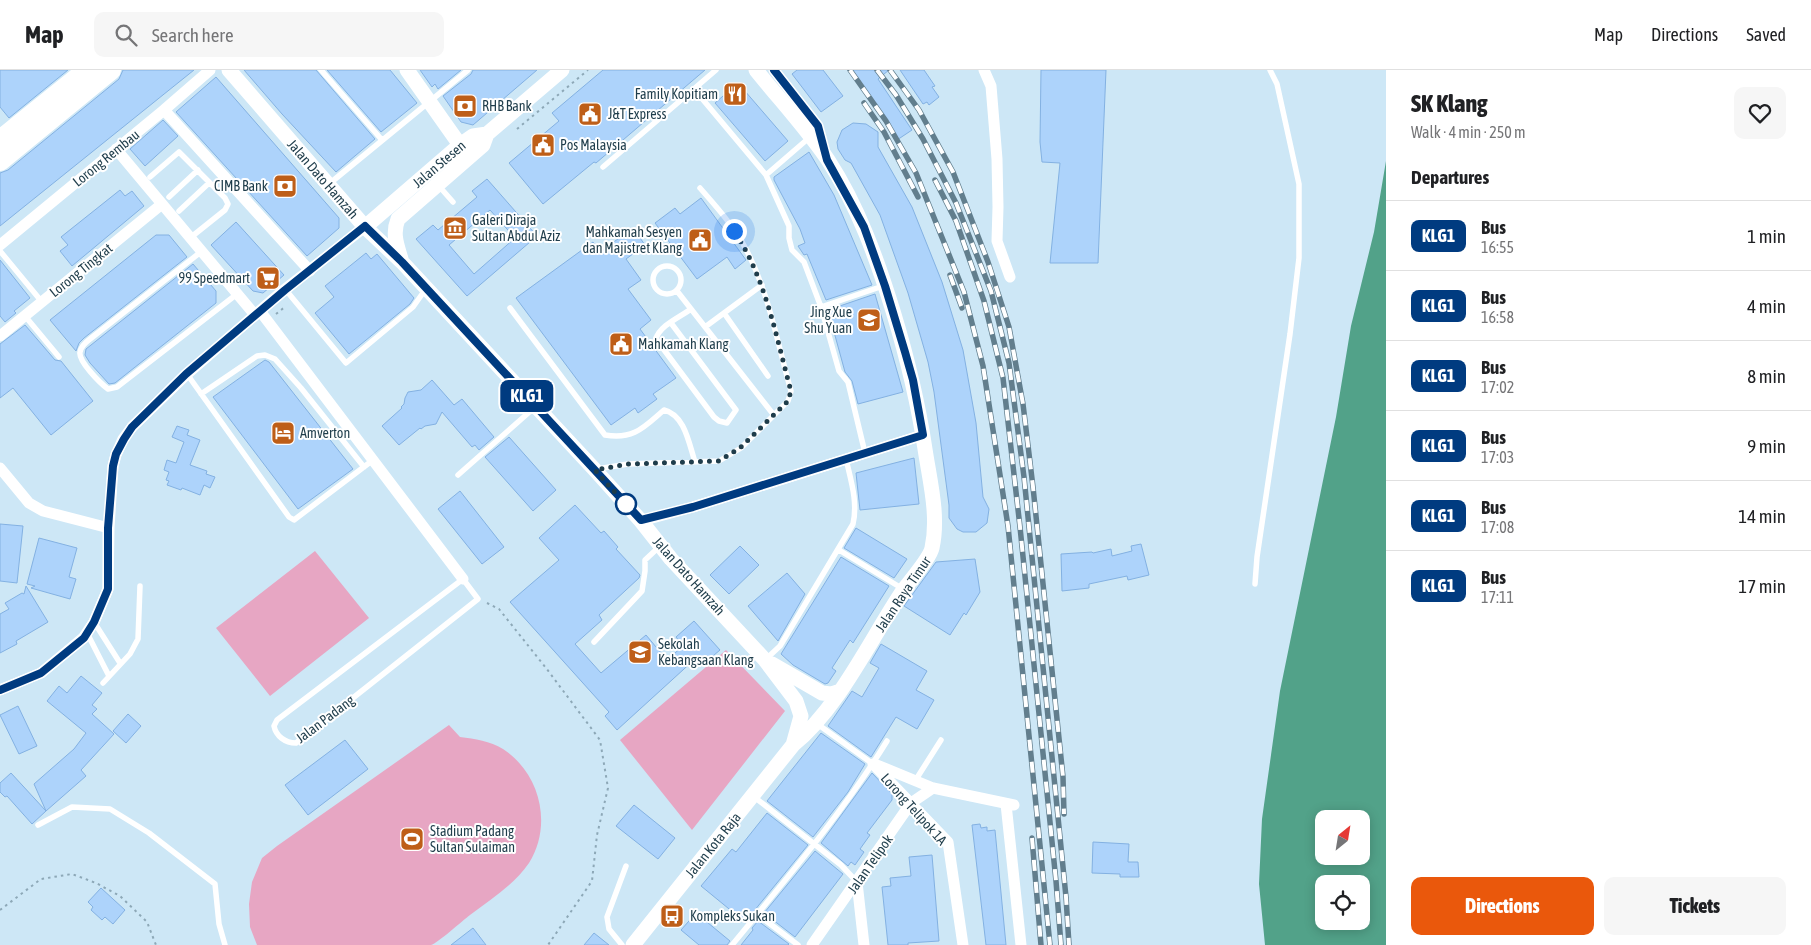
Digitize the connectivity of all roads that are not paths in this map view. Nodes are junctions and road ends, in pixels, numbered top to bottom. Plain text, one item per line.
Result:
1 (87, 70) edge
2 (111, 70) edge
3 (210, 70) edge
4 (230, 70) edge
5 (321, 70) edge
6 (406, 70) edge
7 (468, 70) edge
8 (716, 70) edge
9 (756, 70) edge
10 (774, 70) edge
11 (984, 70) edge
12 (1270, 70) edge
13 (554, 73) edge
14 (694, 89) junction
15 (429, 101) junction
16 (164, 110) junction
17 (3, 131) edge
18 (487, 134) junction
19 (810, 136) junction
20 (382, 140) junction
21 (460, 145) junction
22 (116, 149) junction
23 (827, 160) junction
24 (0, 161) edge
25 (603, 167) dead end
26 (198, 170) junction
27 (766, 175) junction
28 (150, 178) dead end
29 (209, 183) junction
30 (328, 184) junction
31 (438, 185) junction
32 (700, 188) dead end
33 (166, 200) junction
34 (453, 202) dead end
35 (179, 212) dead end
36 (365, 226) junction
37 (190, 238) junction
38 (0, 245) edge
39 (0, 251) edge
40 (202, 251) junction
41 (402, 262) junction
42 (310, 271) junction
43 (1010, 277) dead end
44 (762, 285) junction
45 (885, 286) junction
46 (426, 288) junction
47 (285, 290) junction
48 (677, 291) junction
49 (237, 294) junction
50 (42, 302) junction
51 (821, 307) junction
52 (510, 308) dead end
53 (691, 309) junction
54 (257, 313) junction
55 (724, 313) junction
56 (25, 316) junction
57 (671, 323) junction
58 (705, 327) junction
59 (0, 336) edge
60 (59, 357) dead end
61 (186, 374) junction
62 (768, 376) dead end
63 (202, 394) junction
64 (536, 406) junction
65 (773, 414) junction
66 (923, 435) junction
67 (865, 452) junction
68 (846, 459) junction
69 (696, 462) junction
70 (368, 464) junction
71 (0, 468) edge
72 (595, 470) junction
73 (458, 475) dead end
74 (641, 520) junction
75 (108, 528) junction
76 (660, 546) junction
77 (839, 550) junction
78 (463, 579) junction
79 (1255, 584) dead end
80 (140, 586) dead end
81 (904, 590) junction
82 (94, 622) junction
83 (87, 633) junction
84 (594, 642) dead end
85 (766, 660) junction
86 (120, 663) junction
87 (109, 676) junction
88 (103, 683) dead end
89 (0, 690) edge
90 (840, 691) junction
91 (816, 723) junction
92 (941, 740) dead end
93 (888, 741) dead end
94 (793, 745) junction
95 (873, 764) junction
96 (915, 780) junction
97 (933, 788) junction
98 (753, 795) junction
99 (911, 803) junction
100 (38, 825) dead end
101 (814, 844) junction
102 (626, 866) dead end
103 (857, 882) junction
104 (758, 914) junction
105 (225, 945) edge
106 (622, 945) edge
107 (633, 945) edge
108 (732, 945) edge
109 (798, 945) edge
110 (812, 945) edge
111 (864, 945) edge
112 (964, 945) edge
113 (1021, 945) edge

1 - 17 highway
2 - 24 highway
3 - 16 street, Lorong Rembau
4 - 30 main road, Jalan Dato Hamzah
5 - 20 lane
6 - 15 main road
7 - 15 lane
8 - 14 lane
9 - 19 main road, Jalan Raya Timur
10 - 23 lane
11 - 43 street
12 - 79 lane
13 - 18 main road, Jalan Stesen
14 - 25 lane
14 - 27 lane
15 - 20 lane
15 - 21 main road
16 - 22 street, Lorong Rembau
16 - 42 street
18 - 21 main road, Jalan Stesen
18 - 31 main road
19 - 23 main road, Jalan Raya Timur
19 - 27 lane
20 - 30 lane
21 - 36 main road, Jalan Stesen
22 - 33 street
22 - 38 street, Lorong Rembau
23 - 45 main road, Jalan Raya Timur
26 - 28 lane
26 - 29 lane
26 - 33 lane
27 - 51 lane
29 - 35 lane
29 - 37 lane
30 - 36 main road, Jalan Dato Hamzah
31 - 34 lane
31 - 41 main road
32 - 44 lane
33 - 37 street
33 - 50 street, Lorong Tingkat
36 - 41 main road, Jalan Dato Hamzah
36 - 42 street
37 - 40 street
39 - 50 lane
40 - 49 street
40 - 49 lane
41 - 46 main road, Jalan Dato Hamzah
42 - 47 street
44 - 55 lane
44 - 65 lane
45 - 51 lane
45 - 66 main road, Jalan Raya Timur
46 - 47 lane
46 - 64 main road, Jalan Dato Hamzah
47 - 54 street
48 - 48 lane
48 - 53 lane
49 - 54 street
50 - 56 street, Lorong Tingkat
51 - 67 lane
52 - 69 lane
53 - 57 lane
53 - 58 lane
54 - 61 street
54 - 70 street
55 - 58 lane
55 - 62 lane
56 - 59 street, Lorong Tingkat
56 - 60 lane
57 - 57 lane
58 - 65 lane
61 - 63 lane
61 - 75 street
63 - 70 lane
63 - 70 lane
64 - 72 main road, Jalan Dato Hamzah
64 - 73 lane
65 - 69 lane
66 - 67 street
66 - 81 main road, Jalan Raya Timur
67 - 68 street
68 - 74 street
68 - 77 lane
69 - 72 lane
70 - 78 street
71 - 75 street
72 - 74 main road, Jalan Dato Hamzah
74 - 76 main road, Jalan Dato Hamzah
75 - 82 street
76 - 84 lane
76 - 85 main road, Jalan Dato Hamzah
77 - 81 lane
77 - 85 lane
78 - 78 lane, Jalan Padang
80 - 86 lane
81 - 90 main road, Jalan Raya Timur
82 - 83 street
82 - 86 lane
83 - 87 lane
83 - 89 street
85 - 90 main road
85 - 94 main road
86 - 87 lane
87 - 88 lane
90 - 91 main road, Jalan Raya Timur
91 - 94 main road, Jalan Raya Timur
91 - 95 lane
92 - 96 lane
93 - 95 lane
94 - 98 main road, Jalan Kota Raja
95 - 96 street
95 - 99 street, Lorong Telipok 1A
95 - 101 lane
96 - 97 street
97 - 99 street, Jalan Telipok
97 - 113 street
98 - 101 lane
98 - 107 main road, Jalan Kota Raja
99 - 103 street, Jalan Telipok
99 - 112 street, Lorong Telipok 1A
100 - 105 lane
101 - 103 lane
101 - 104 lane
102 - 106 lane
103 - 110 street, Jalan Telipok
103 - 111 street
104 - 108 lane
104 - 109 lane

